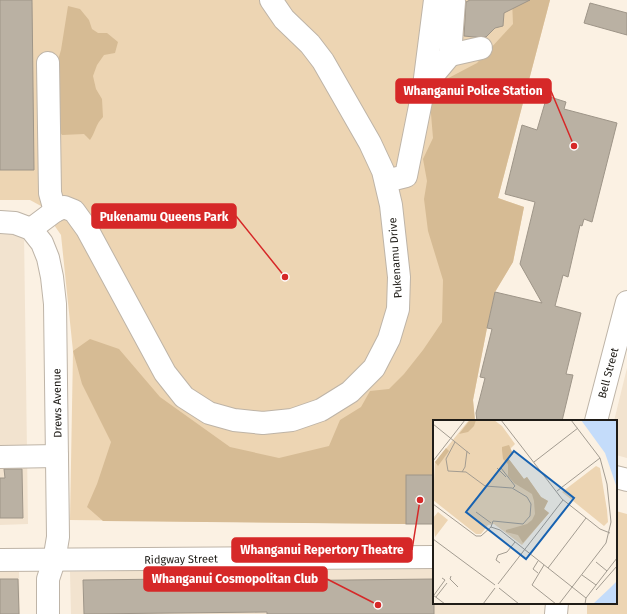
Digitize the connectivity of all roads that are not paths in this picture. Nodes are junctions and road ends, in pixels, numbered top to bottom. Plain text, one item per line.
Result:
1 (271, 0) edge
2 (444, 1) edge
3 (481, 48) dead end
4 (450, 55) junction
5 (48, 63) dead end
6 (424, 86) junction
7 (386, 181) junction
8 (55, 211) junction
9 (0, 222) edge
10 (31, 229) junction
11 (627, 302) edge
12 (596, 420) edge
13 (57, 456) junction
14 (0, 457) edge
15 (617, 478) edge
16 (627, 480) edge
17 (433, 557) edge
18 (0, 560) edge
19 (54, 561) junction
20 (557, 604) edge
21 (48, 614) edge
22 (556, 614) edge

1 - 7 street, Pukenamu Drive
2 - 4 street
2 - 6 street
3 - 4 street
4 - 6 street
5 - 8 street
6 - 7 street
7 - 8 street, Pukenamu Drive
8 - 10 street
9 - 10 street
10 - 13 street, Drews Avenue
11 - 12 street, Bell Street
13 - 14 street
13 - 19 street, Drews Avenue
15 - 16 street
17 - 19 street, Ridgway Street
18 - 19 street, Ridgway Street
19 - 21 street, Drews Avenue
20 - 22 street

